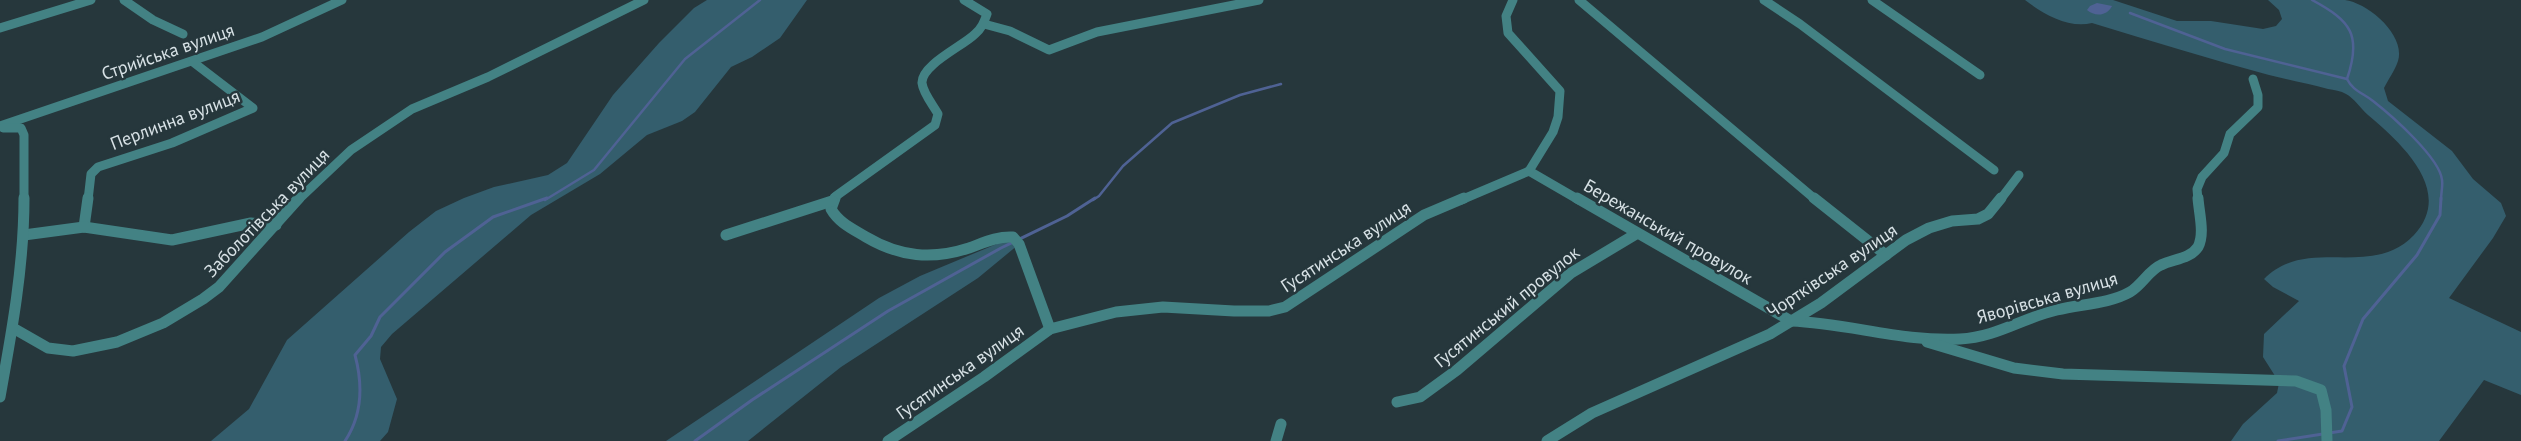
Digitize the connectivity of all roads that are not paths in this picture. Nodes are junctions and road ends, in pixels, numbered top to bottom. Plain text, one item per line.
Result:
1 (91, 0) edge
2 (124, 0) edge
3 (342, 0) edge
4 (644, 0) edge
5 (964, 0) edge
6 (1259, 0) edge
7 (1513, 0) edge
8 (1579, 0) edge
9 (1764, 0) edge
10 (1872, 0) edge
11 (984, 24) junction
12 (0, 28) edge
13 (183, 34) dead end
14 (193, 62) junction
15 (1980, 75) dead end
16 (2253, 79) dead end
17 (0, 127) edge
18 (1994, 170) dead end
19 (1529, 171) junction
20 (2018, 175) dead end
21 (832, 201) junction
22 (276, 225) junction
23 (84, 227) junction
24 (1636, 234) junction
25 (24, 235) junction
26 (726, 236) dead end
27 (1886, 254) junction
28 (1791, 321) junction
29 (13, 328) junction
30 (1050, 329) junction
31 (1920, 339) junction
32 (0, 397) edge
33 (1397, 402) dead end
34 (1281, 424) dead end
35 (1554, 439) edge
36 (2327, 440) edge
37 (888, 441) edge
38 (1276, 441) edge

1 - 12 street
2 - 13 street
3 - 14 street, Стрийська вулиця
4 - 22 street, Заболотівська вулиця
5 - 11 street
6 - 11 street
7 - 19 street
8 - 27 street
9 - 18 street
10 - 15 street
11 - 21 street
14 - 17 street, Стрийська вулиця
14 - 23 street, Перлинна вулиця
16 - 31 street, Яворівська вулиця
17 - 25 street
19 - 24 street, Бережанський провулок
19 - 30 street, Гусятинська вулиця
20 - 27 street, Чортківська вулиця
21 - 26 street
21 - 30 street
22 - 23 street
22 - 29 street, Заболотівська вулиця
23 - 25 street
24 - 28 street, Бережанський провулок
24 - 33 street, Гусятинський провулок
25 - 29 street
27 - 28 street, Чортківська вулиця
28 - 31 street, Яворівська вулиця
28 - 35 street, Чортківська вулиця
29 - 32 street
30 - 37 street, Гусятинська вулиця
31 - 36 street
34 - 38 street

